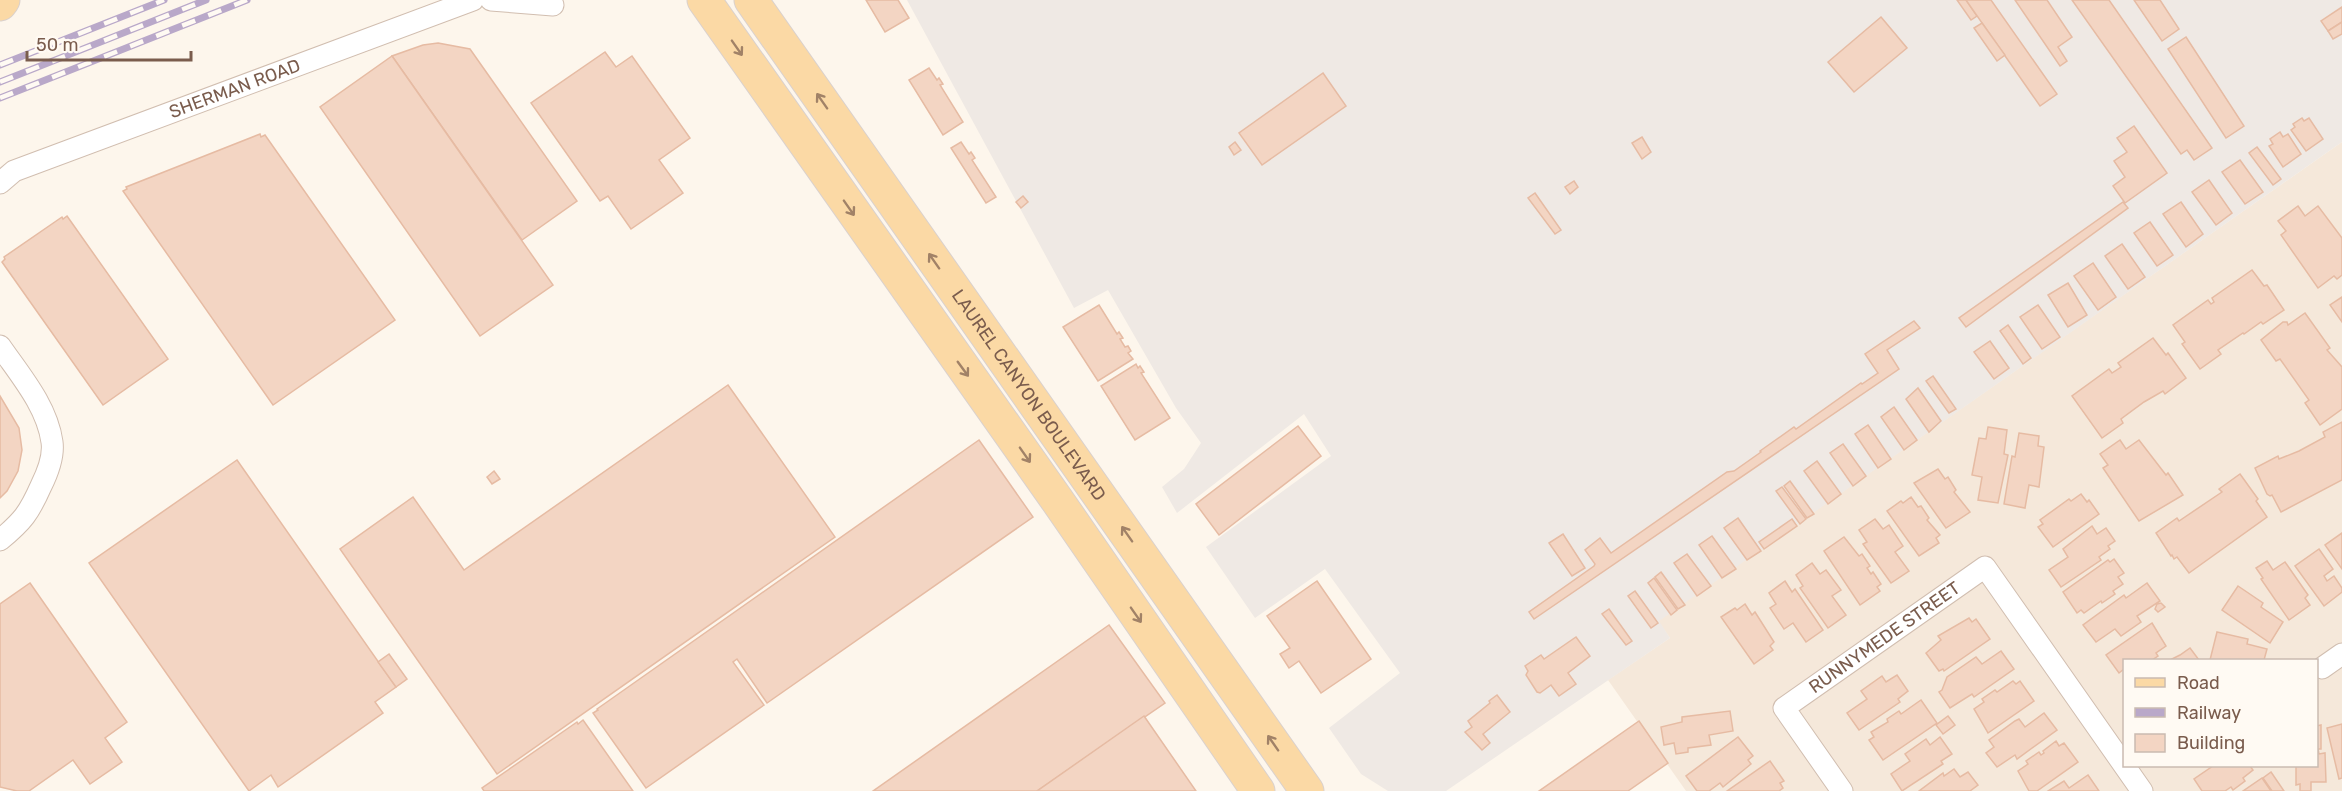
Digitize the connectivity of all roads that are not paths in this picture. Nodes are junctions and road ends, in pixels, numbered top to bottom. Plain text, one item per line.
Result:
1 (3, 0) edge
2 (473, 0) edge
3 (490, 0) edge
4 (704, 0) edge
5 (751, 0) edge
6 (0, 4) edge
7 (553, 5) dead end
8 (0, 183) edge
9 (0, 346) edge
10 (1022, 384) junction
11 (991, 407) junction
12 (0, 540) edge
13 (2342, 654) edge
14 (2322, 668) dead end
15 (2123, 764) edge
16 (2125, 767) edge
17 (1258, 791) edge
18 (1307, 791) edge
19 (1842, 791) edge
20 (2142, 791) edge

1 - 6 main road
2 - 8 street, SHERMAN ROAD
3 - 7 street
4 -> 11 main road, LAUREL CANYON BOULEVARD
10 -> 5 main road, LAUREL CANYON BOULEVARD
9 - 12 street
10 - 11 main road
18 -> 10 main road, LAUREL CANYON BOULEVARD
11 -> 17 main road, LAUREL CANYON BOULEVARD
13 - 14 street
15 - 19 street, RUNNYMEDE STREET
16 - 20 street, RUNNYMEDE STREET

